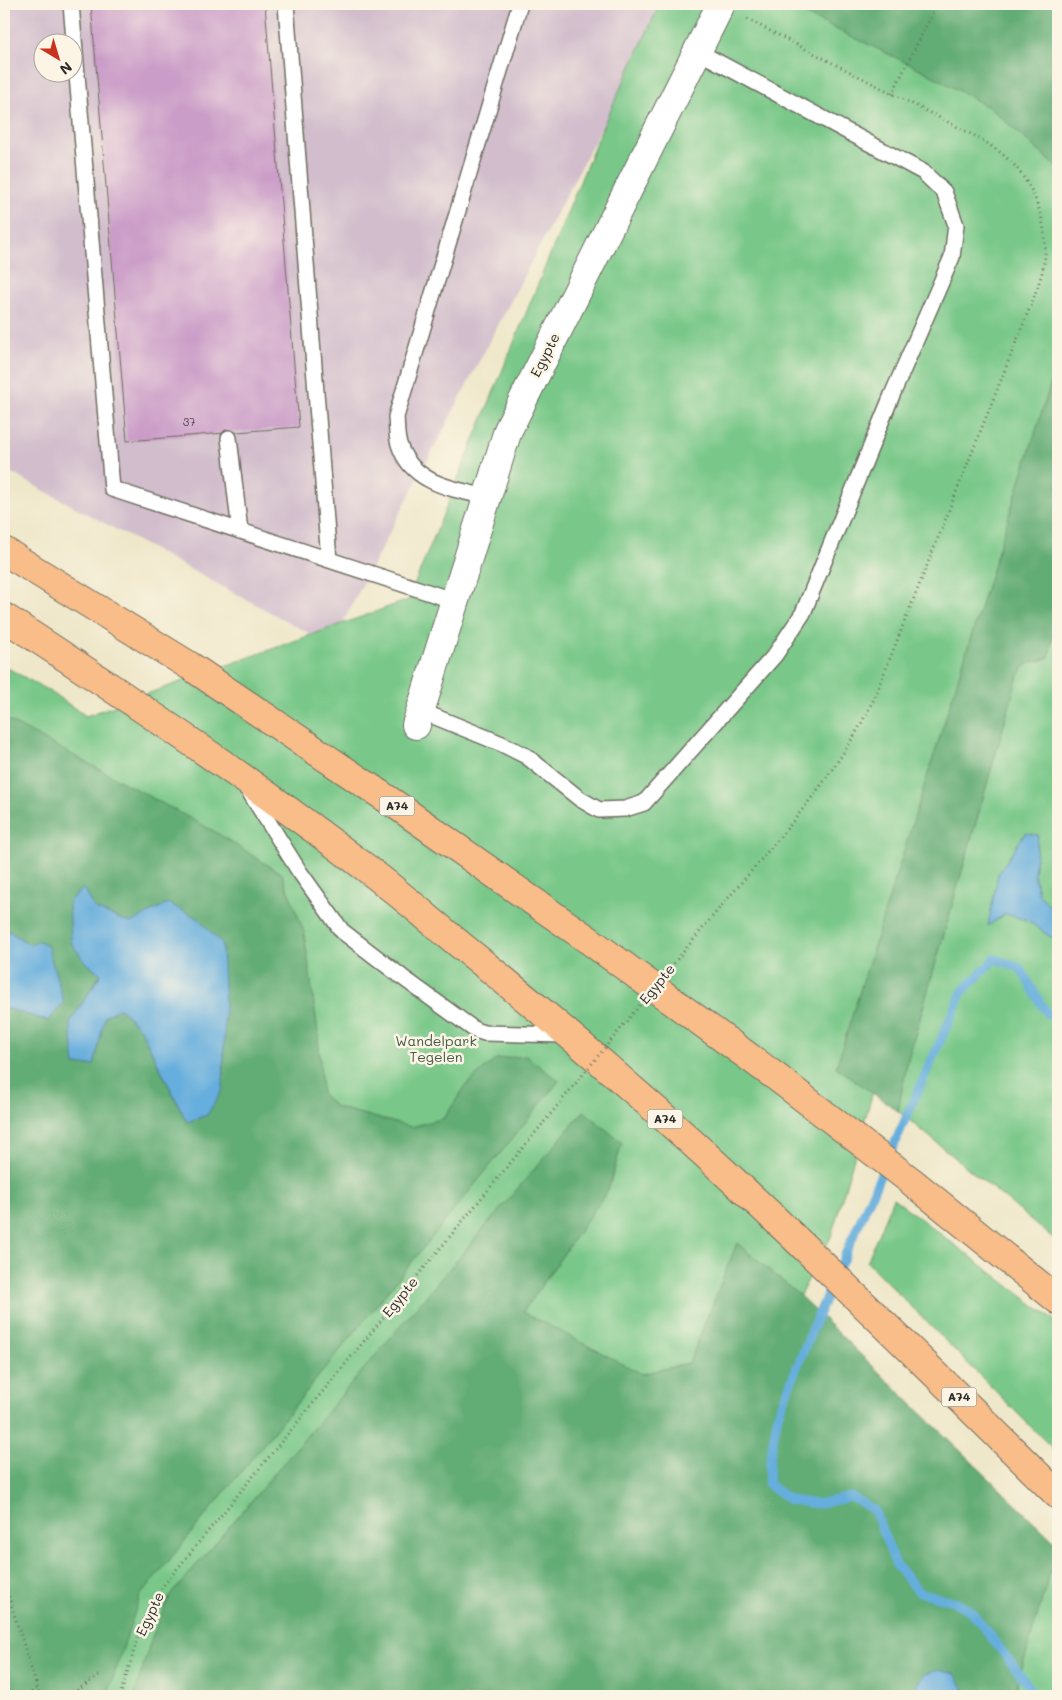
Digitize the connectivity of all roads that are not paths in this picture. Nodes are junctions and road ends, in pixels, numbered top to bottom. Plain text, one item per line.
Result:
1 (71, 4) edge
2 (286, 4) edge
3 (520, 4) edge
4 (721, 4) edge
5 (697, 51) junction
6 (229, 438) dead end
7 (487, 497) junction
8 (240, 531) junction
9 (4, 551) edge
10 (329, 560) junction
11 (454, 601) junction
12 (4, 617) edge
13 (418, 718) joint
14 (240, 777) junction
15 (570, 1036) junction
16 (1058, 1300) edge
17 (1058, 1495) edge

1 - 8 lane
2 - 10 lane
3 - 7 lane
4 - 5 street, Egypte
5 - 7 street, Egypte
5 - 13 lane
6 - 8 lane
7 - 11 street, Egypte
8 - 10 lane
9 - 16 highway, A74
10 - 11 lane
11 - 13 street, Egypte
12 - 14 highway, A74
14 - 15 highway, A74
14 - 15 lane, A74
15 - 17 highway, A74

